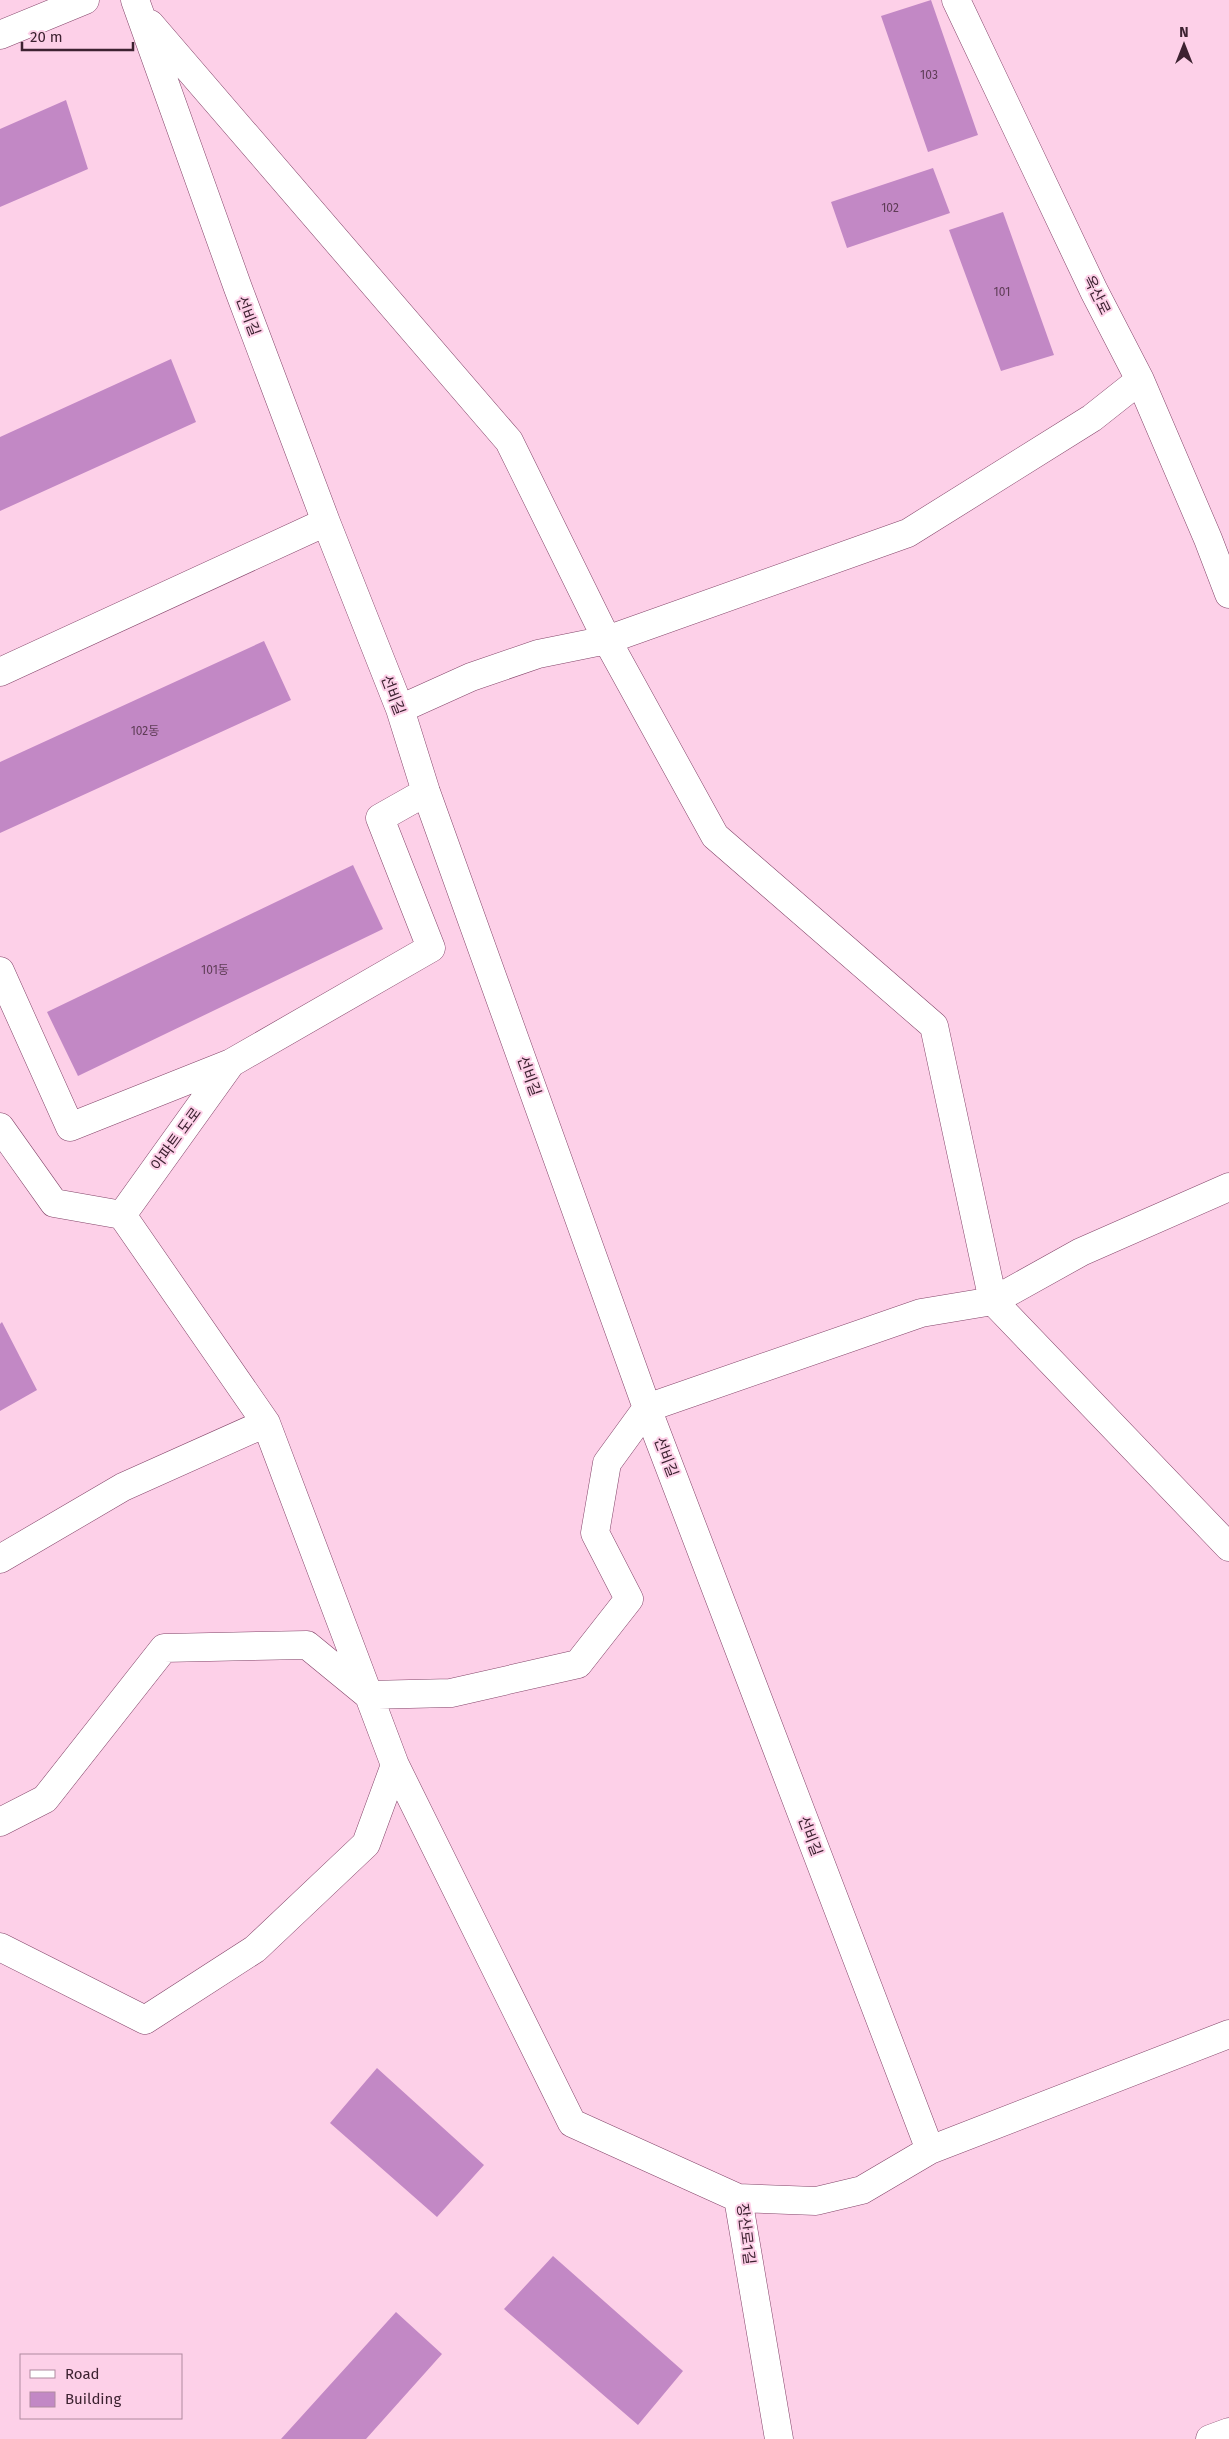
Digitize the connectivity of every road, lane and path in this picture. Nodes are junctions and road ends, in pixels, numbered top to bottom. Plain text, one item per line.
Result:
1 (85, 0) edge
2 (956, 0) edge
3 (137, 6) edge
4 (0, 35) edge
5 (1140, 380) junction
6 (326, 522) junction
7 (1229, 594) edge
8 (607, 640) junction
9 (0, 672) edge
10 (400, 710) junction
11 (426, 792) junction
12 (0, 971) edge
13 (231, 1063) junction
14 (0, 1127) edge
15 (1229, 1187) edge
16 (122, 1215) junction
17 (994, 1301) junction
18 (647, 1408) junction
19 (266, 1422) junction
20 (1229, 1547) edge
21 (0, 1559) edge
22 (368, 1695) junction
23 (395, 1765) junction
24 (0, 1822) edge
25 (0, 1947) edge
26 (1229, 2034) edge
27 (930, 2150) junction
28 (738, 2198) junction
29 (1229, 2432) edge
30 (779, 2439) edge
31 (1210, 2439) edge

1 - 4 street
2 - 5 street, 옥산로
3 - 6 street, 선비길
3 - 8 street
5 - 7 street, 옥산로
5 - 8 street
6 - 9 street
6 - 10 street, 선비길
8 - 10 street
8 - 17 street
10 - 11 street, 선비길
11 - 13 street
11 - 18 street, 선비길
12 - 13 street
13 - 16 street, 아파트 도로
14 - 16 street
15 - 17 street
16 - 19 street
17 - 18 street
17 - 20 street
18 - 22 street
18 - 27 street, 선비길
19 - 21 street
19 - 22 street
22 - 23 street
22 - 24 street
23 - 25 street
23 - 28 street
26 - 27 street, 장산로1길
27 - 28 street, 장산로1길
28 - 30 street, 장산로1길
29 - 31 street

